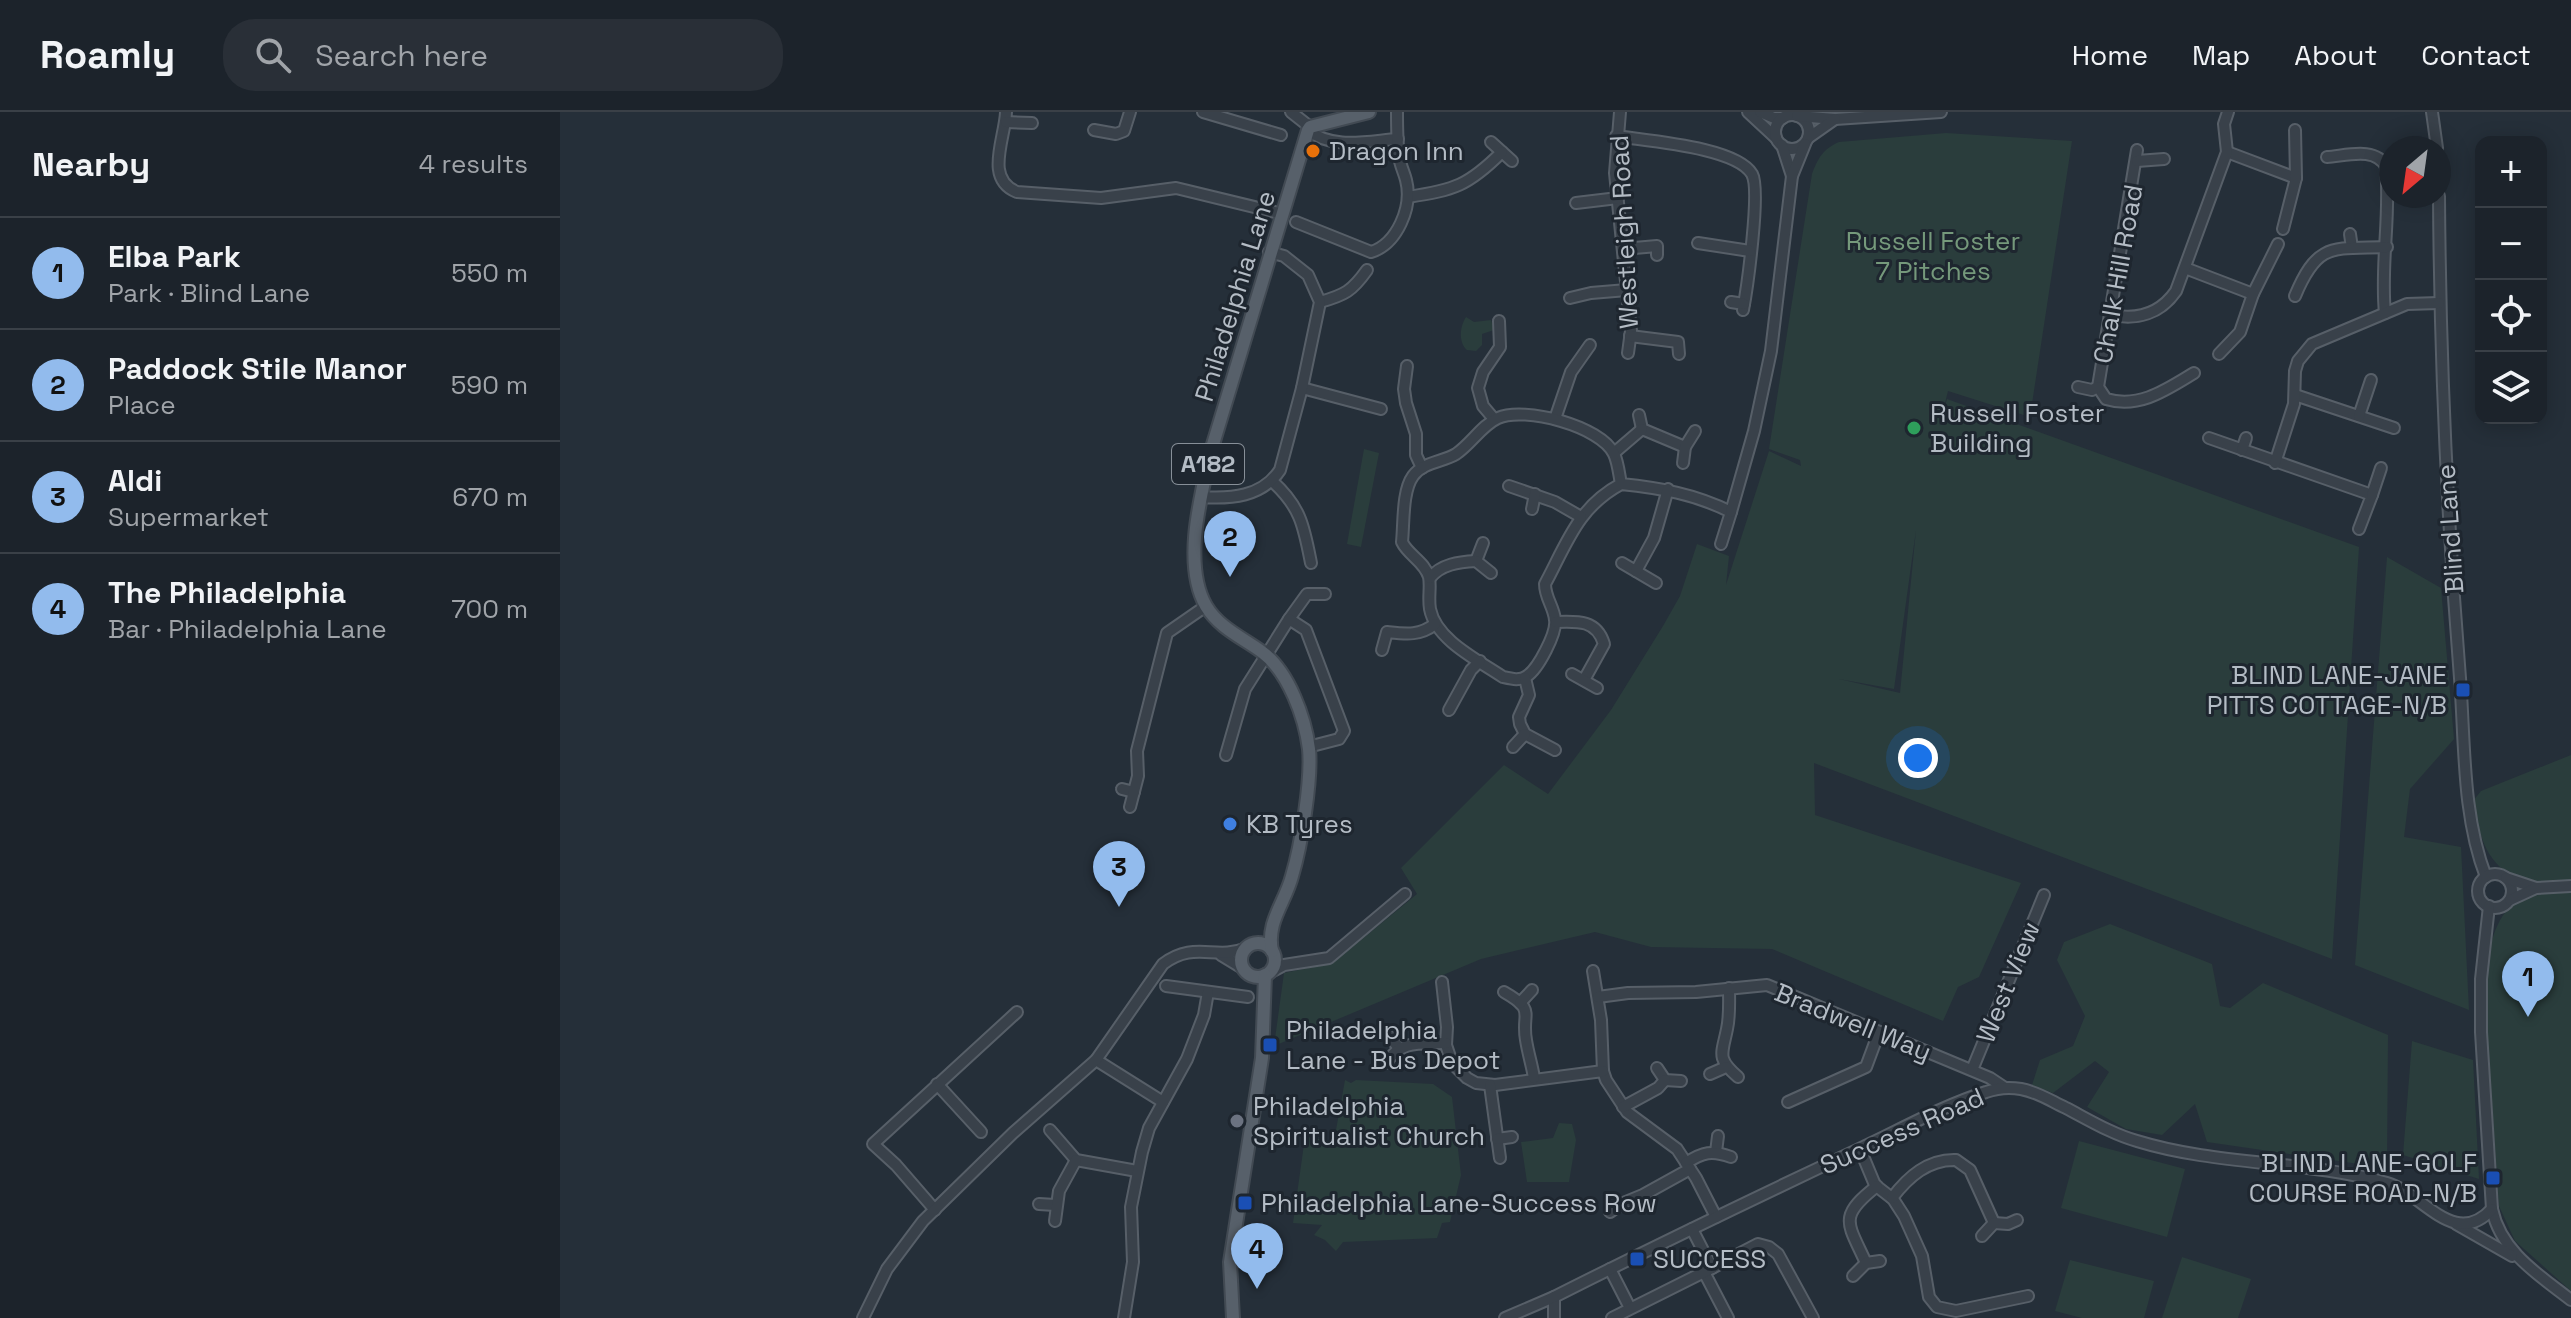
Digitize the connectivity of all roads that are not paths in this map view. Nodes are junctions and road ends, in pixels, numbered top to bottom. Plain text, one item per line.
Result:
1 (1130, 112) edge
2 (1203, 112) edge
3 (1291, 112) edge
4 (1369, 112) edge
5 (1397, 112) edge
6 (1620, 112) edge
7 (1748, 112) edge
8 (1760, 112) edge
9 (1941, 112) edge
10 (2228, 112) edge
11 (2432, 112) edge
12 (1797, 116) junction
13 (1006, 117) edge
14 (1783, 118) junction
15 (1835, 119) junction
16 (1032, 123) dead end
17 (1309, 129) junction
18 (1094, 130) dead end
19 (2295, 130) dead end
20 (1281, 135) dead end
21 (1616, 136) junction
22 (2435, 136) edge
23 (1398, 139) junction
24 (1807, 141) junction
25 (1491, 142) dead end
26 (1779, 142) junction
27 (1502, 152) junction
28 (2227, 152) junction
29 (2327, 157) dead end
30 (2164, 159) dead end
31 (1512, 161) dead end
32 (1792, 176) junction
33 (2296, 178) junction
34 (1408, 197) junction
35 (1618, 198) junction
36 (1583, 206) dead end
37 (2439, 208) edge
38 (1283, 214) junction
39 (1296, 222) dead end
40 (2283, 229) dead end
41 (2350, 234) dead end
42 (1698, 243) dead end
43 (2278, 244) dead end
44 (1656, 245) dead end
45 (2387, 247) junction
46 (2352, 248) junction
47 (1623, 249) junction
48 (1750, 251) junction
49 (1269, 252) junction
50 (2185, 268) junction
51 (1367, 270) dead end
52 (1627, 290) junction
53 (2253, 294) junction
54 (2295, 296) dead end
55 (1570, 298) dead end
56 (1320, 302) junction
57 (1731, 302) dead end
58 (2439, 303) junction
59 (2385, 313) junction
60 (2112, 315) junction
61 (1499, 321) dead end
62 (1630, 336) junction
63 (1500, 338) junction
64 (1486, 339) dead end
65 (1679, 343) dead end
66 (1590, 345) dead end
67 (1569, 347) dead end
68 (1628, 353) dead end
69 (2219, 354) dead end
70 (1581, 356) junction
71 (1407, 366) dead end
72 (2194, 373) dead end
73 (2371, 380) dead end
74 (2078, 387) dead end
75 (2098, 387) junction
76 (1302, 388) junction
77 (2295, 395) junction
78 (1381, 409) dead end
79 (1639, 415) dead end
80 (2359, 416) junction
81 (1494, 419) junction
82 (1555, 419) junction
83 (2394, 428) dead end
84 (1642, 429) junction
85 (1695, 431) dead end
86 (2209, 438) dead end
87 (2246, 438) dead end
88 (1685, 447) junction
89 (2242, 450) junction
90 (1614, 453) junction
91 (1683, 463) dead end
92 (2275, 463) junction
93 (1422, 468) junction
94 (2381, 468) dead end
95 (1272, 481) junction
96 (1621, 484) junction
97 (1509, 486) dead end
98 (1668, 489) junction
99 (1535, 494) junction
100 (2372, 495) junction
101 (1201, 497) junction
102 (1532, 509) dead end
103 (1731, 512) junction
104 (1581, 517) junction
105 (2359, 529) dead end
106 (1483, 543) dead end
107 (1721, 544) dead end
108 (1476, 561) junction
109 (1311, 563) dead end
110 (1622, 563) dead end
111 (1636, 571) junction
112 (1491, 573) dead end
113 (1430, 578) junction
114 (1656, 583) dead end
115 (1325, 594) dead end
116 (1206, 606) junction
117 (1289, 619) junction
118 (1556, 622) junction
119 (1435, 624) junction
120 (1382, 650) dead end
121 (1266, 654) junction
122 (1480, 661) junction
123 (1572, 674) dead end
124 (1525, 678) junction
125 (1584, 680) junction
126 (1448, 684) dead end
127 (1597, 688) dead end
128 (1460, 691) junction
129 (1449, 710) dead end
130 (1525, 734) junction
131 (1308, 747) junction
132 (1513, 747) dead end
133 (1555, 750) dead end
134 (1226, 755) dead end
135 (1122, 789) dead end
136 (1134, 792) junction
137 (1130, 807) dead end
138 (2496, 876) junction
139 (2571, 886) edge
140 (2536, 888) junction
141 (1405, 894) dead end
142 (2044, 895) dead end
143 (2510, 900) junction
144 (2495, 907) junction
145 (1277, 911) junction
146 (1249, 946) junction
147 (1215, 952) junction
148 (1273, 953) junction
149 (1305, 961) junction
150 (1593, 971) dead end
151 (1247, 972) junction
152 (1267, 974) junction
153 (1442, 982) dead end
154 (1166, 986) dead end
155 (1729, 988) junction
156 (1532, 990) dead end
157 (1208, 992) junction
158 (1504, 992) dead end
159 (1248, 997) dead end
160 (1598, 997) junction
161 (1520, 1003) junction
162 (1262, 1008) junction
163 (1017, 1012) dead end
164 (1879, 1032) junction
165 (1388, 1035) dead end
166 (1446, 1043) junction
167 (1399, 1048) junction
168 (1096, 1060) junction
169 (1386, 1063) dead end
170 (1726, 1067) junction
171 (1657, 1068) dead end
172 (1972, 1070) junction
173 (1603, 1071) junction
174 (1710, 1074) dead end
175 (1738, 1077) dead end
176 (1534, 1078) junction
177 (1665, 1080) junction
178 (1681, 1081) dead end
179 (937, 1084) junction
180 (1490, 1085) junction
181 (2006, 1088) junction
182 (1163, 1102) junction
183 (1788, 1102) dead end
184 (1623, 1107) junction
185 (1050, 1130) dead end
186 (981, 1132) dead end
187 (1718, 1136) dead end
188 (1512, 1137) dead end
189 (1497, 1139) junction
190 (1962, 1148) dead end
191 (1860, 1149) junction
192 (1716, 1152) junction
193 (1731, 1157) dead end
194 (1500, 1158) dead end
195 (1076, 1160) junction
196 (1956, 1160) junction
197 (1688, 1166) junction
198 (1137, 1171) junction
199 (1624, 1186) dead end
200 (1877, 1186) junction
201 (1892, 1198) junction
202 (1629, 1200) junction
203 (1039, 1204) dead end
204 (1055, 1205) junction
205 (2492, 1209) junction
206 (935, 1210) junction
207 (1610, 1212) dead end
208 (1716, 1217) junction
209 (2017, 1220) dead end
210 (1055, 1221) dead end
211 (2453, 1222) junction
212 (1994, 1223) junction
213 (1692, 1229) junction
214 (1982, 1236) dead end
215 (1880, 1261) dead end
216 (1866, 1263) junction
217 (2524, 1263) junction
218 (1610, 1269) junction
219 (1708, 1270) junction
220 (1853, 1276) dead end
221 (2028, 1296) dead end
222 (1554, 1297) junction
223 (2571, 1300) edge
224 (1630, 1308) junction
225 (1941, 1314) edge
226 (863, 1318) edge
227 (1124, 1318) edge
228 (1233, 1318) edge
229 (1241, 1318) edge
230 (1505, 1318) edge
231 (1554, 1318) edge
232 (1612, 1318) edge
233 (1728, 1318) edge
234 (1813, 1318) edge

1 - 18 street
2 - 20 street
3 - 17 street
4 - 17 main road
5 - 23 street
6 - 21 street, Westleigh Road
7 - 26 street
8 - 14 street
9 - 15 street
10 - 28 street
11 - 22 street
12 - 14 street
12 - 15 street
12 - 24 street
13 - 16 street
13 - 38 street
14 - 26 street
15 - 24 street
17 - 23 street
17 - 38 main road, Philadelphia Lane / A182
19 - 33 street
21 - 35 street, Westleigh Road
21 - 48 street
23 - 34 street
24 - 26 street
24 - 32 street
25 - 27 street
26 - 32 street
27 - 31 street
27 - 34 street
28 - 33 street
28 - 50 street
29 - 45 street
30 - 60 street, Chalk Hill Road
32 - 103 street
33 - 40 street
34 - 39 street
35 - 36 street
35 - 47 street, Westleigh Road
37 - 58 street, Blind Lane
38 - 49 main road, Philadelphia Lane / A182
41 - 46 street
42 - 48 street
43 - 53 street
44 - 47 street
45 - 46 street
45 - 59 street
46 - 54 street
47 - 52 street, Westleigh Road
48 - 57 street
49 - 56 street
49 - 101 main road, Philadelphia Lane / A182
50 - 53 street
50 - 60 street
51 - 56 street
52 - 55 street
52 - 62 street, Westleigh Road
53 - 69 street
56 - 76 street
58 - 59 street
58 - 138 street, Blind Lane
59 - 77 street
60 - 75 street, Chalk Hill Road
61 - 63 street
62 - 65 street
62 - 68 street, Westleigh Road
63 - 64 street
63 - 81 street
66 - 70 street
67 - 70 street
70 - 82 street
71 - 93 street
72 - 75 street, Chalk Hill Road
73 - 80 street
74 - 75 street, Chalk Hill Road
76 - 78 street
76 - 95 street
77 - 80 street
77 - 92 street
79 - 84 street
80 - 83 street
81 - 82 street
81 - 93 street
82 - 90 street
84 - 88 street
84 - 90 street
85 - 88 street
86 - 89 street
87 - 89 street
88 - 91 street
89 - 92 street
90 - 96 street
92 - 100 street
93 - 113 street
94 - 100 street
95 - 101 street
95 - 109 street
96 - 98 street
96 - 104 street
97 - 99 street
98 - 103 street
98 - 111 street
99 - 102 street
99 - 104 street
100 - 105 street
101 - 116 main road, Philadelphia Lane / A182
103 - 107 street
104 - 118 street
106 - 108 street
108 - 112 street
108 - 113 street
110 - 111 street
111 - 114 street
113 - 119 street
115 - 117 street
116 - 121 main road
116 - 136 street
117 - 121 street
117 - 131 street
118 - 124 street
118 - 125 street
119 - 120 street
119 - 122 street
121 - 131 main road
121 - 134 street
122 - 124 street
122 - 128 street
123 - 125 street
124 - 130 street
125 - 127 street
126 - 128 street
128 - 129 street
130 - 132 street
130 - 133 street
131 - 145 main road
135 - 136 street
136 - 137 street
138 - 140 street
138 - 143 street
138 - 144 street
139 - 140 street
140 - 143 street
141 - 149 street
142 - 172 street, West View
143 - 144 street
144 - 205 street
145 - 146 main road
145 - 148 main road
146 - 147 street
146 - 148 main road
146 - 151 main road
147 - 151 street
147 - 168 street
148 - 149 street
148 - 152 main road
149 - 152 street
150 - 160 street
151 - 152 main road
151 - 162 main road
152 - 162 main road
153 - 166 street
154 - 157 street
155 - 160 street, Bradwell Way
155 - 164 street, Bradwell Way
155 - 170 street
156 - 161 street
157 - 159 street
157 - 182 street
158 - 161 street
160 - 173 street
161 - 176 street
162 - 228 main road
163 - 179 street
164 - 172 street, Bradwell Way
164 - 183 street
165 - 167 street
166 - 167 street
166 - 180 street
167 - 169 street
168 - 182 street
168 - 206 street
170 - 174 street
170 - 175 street
171 - 177 street
172 - 181 street, Bradwell Way
173 - 176 street
173 - 184 street
176 - 180 street
177 - 178 street
177 - 184 street
179 - 186 street
179 - 206 street
180 - 189 street
181 - 191 street, Success Road
181 - 211 street, Success Road
182 - 198 street
184 - 197 street
185 - 195 street
187 - 192 street
188 - 189 street
189 - 194 street
190 - 196 street
191 - 200 street
191 - 208 street, Success Road
192 - 193 street
192 - 197 street
195 - 198 street
195 - 204 street
196 - 201 street
196 - 212 street
197 - 202 street
197 - 208 street
198 - 227 street
199 - 202 street
200 - 201 street
200 - 216 street
201 - 225 street
202 - 207 street
203 - 204 street
204 - 210 street
205 - 211 street
205 - 217 street
206 - 226 street
208 - 213 street, Success Road
209 - 212 street
211 - 217 street, Success Road
212 - 214 street
213 - 218 street, Success Road
213 - 219 street
215 - 216 street
216 - 220 street
217 - 223 street
218 - 222 street, Success Road
218 - 224 street
219 - 224 street
219 - 233 street
219 - 234 street
221 - 225 street
222 - 230 street, Success Road
222 - 231 street
224 - 232 street
228 - 229 street

